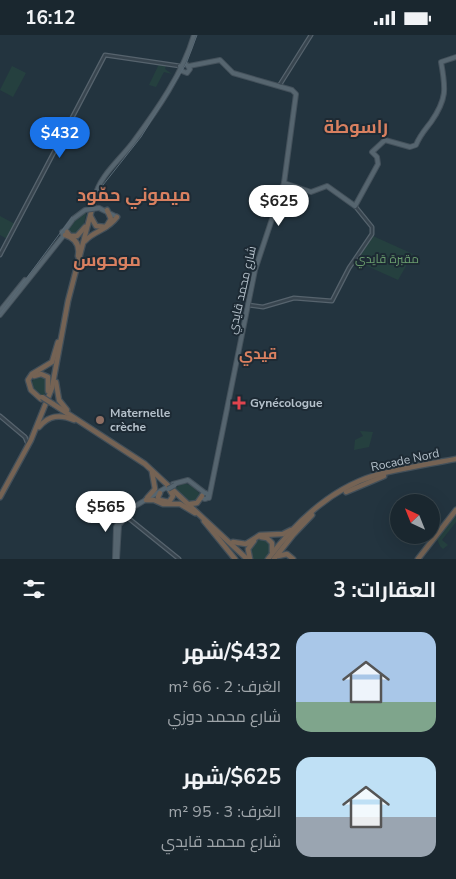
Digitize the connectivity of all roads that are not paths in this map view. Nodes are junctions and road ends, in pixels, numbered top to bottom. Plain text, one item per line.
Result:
1 (193, 35) edge
2 (310, 35) edge
3 (456, 57) edge
4 (184, 66) junction
5 (279, 86) junction
6 (284, 183) junction
7 (94, 196) junction
8 (355, 206) junction
9 (106, 210) junction
10 (91, 215) junction
11 (116, 216) junction
12 (85, 227) junction
13 (106, 227) junction
14 (65, 232) junction
15 (84, 242) junction
16 (0, 255) edge
17 (78, 256) junction
18 (248, 305) junction
19 (0, 313) edge
20 (59, 340) junction
21 (56, 372) junction
22 (48, 393) junction
23 (42, 398) junction
24 (0, 416) edge
25 (76, 420) junction
26 (33, 432) junction
27 (26, 439) junction
28 (456, 461) edge
29 (152, 472) junction
30 (170, 486) junction
31 (0, 493) edge
32 (160, 493) junction
33 (206, 496) junction
34 (0, 497) edge
35 (147, 499) junction
36 (189, 503) junction
37 (456, 511) edge
38 (197, 512) junction
39 (125, 517) junction
40 (204, 521) junction
41 (294, 528) junction
42 (225, 538) junction
43 (271, 558) edge
44 (116, 559) edge
45 (179, 559) edge
46 (235, 559) edge
47 (247, 559) edge
48 (293, 559) edge
49 (419, 559) edge

1 - 4 main road
1 - 4 main road
2 - 5 street
3 - 8 main road
4 - 5 main road, شارع محمد قايدي
4 - 7 main road
4 - 16 street
5 - 6 main road, شارع محمد قايدي
6 - 8 main road
6 - 18 main road, شارع محمد قايدي
7 - 10 highway
7 - 12 highway
8 - 18 street
9 - 11 main road
9 - 13 highway
9 - 14 main road, bridge
10 - 13 highway
10 - 15 highway
11 - 13 highway
11 - 15 highway
12 - 14 highway
12 - 17 highway
14 - 17 highway
14 - 19 main road
15 - 21 highway
17 - 20 highway
18 - 33 main road, شارع محمد قايدي
20 - 22 highway
20 - 23 highway
21 - 25 highway
21 - 26 highway
22 - 23 highway
22 - 26 highway
23 - 25 highway, bridge
24 - 27 street
25 - 26 highway
25 - 29 highway
25 - 36 highway
26 - 27 highway
26 - 34 highway
27 - 31 highway
28 - 41 highway, Rocade Nord
28 - 43 highway, Rocade Nord
29 - 30 highway
29 - 35 highway
30 - 32 main road
30 - 32 highway
30 - 33 main road
30 - 35 main road
30 - 38 highway
32 - 35 main road
33 - 36 highway
33 - 38 highway
35 - 38 highway
35 - 39 main road
36 - 38 highway
37 - 49 highway
38 - 40 highway
38 - 42 highway
39 - 44 main road
39 - 45 street
40 - 46 highway
40 - 47 highway
41 - 42 highway
41 - 43 highway, Rocade Nord
42 - 47 highway
43 - 47 highway
43 - 48 highway

